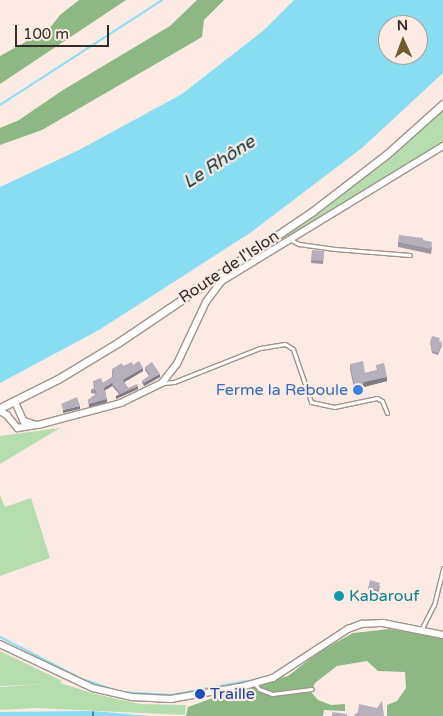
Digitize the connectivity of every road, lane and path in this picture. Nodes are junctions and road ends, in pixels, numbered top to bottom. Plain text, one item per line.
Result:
1 (443, 104) edge
2 (443, 146) edge
3 (290, 240) junction
4 (410, 255) dead end
5 (162, 383) junction
6 (15, 401) junction
7 (0, 410) edge
8 (387, 413) dead end
9 (38, 425) junction
10 (443, 568) edge
11 (421, 631) junction
12 (443, 635) edge
13 (0, 644) edge
14 (255, 684) junction
15 (312, 689) dead end

1 - 6 street, Route de l'Islon
2 - 3 street
3 - 4 lane
3 - 5 street
5 - 8 lane
5 - 9 street
6 - 7 street, Route de l'Islon
6 - 9 street
7 - 9 street
10 - 11 lane
11 - 12 street
11 - 14 street
13 - 14 street
14 - 15 lane

